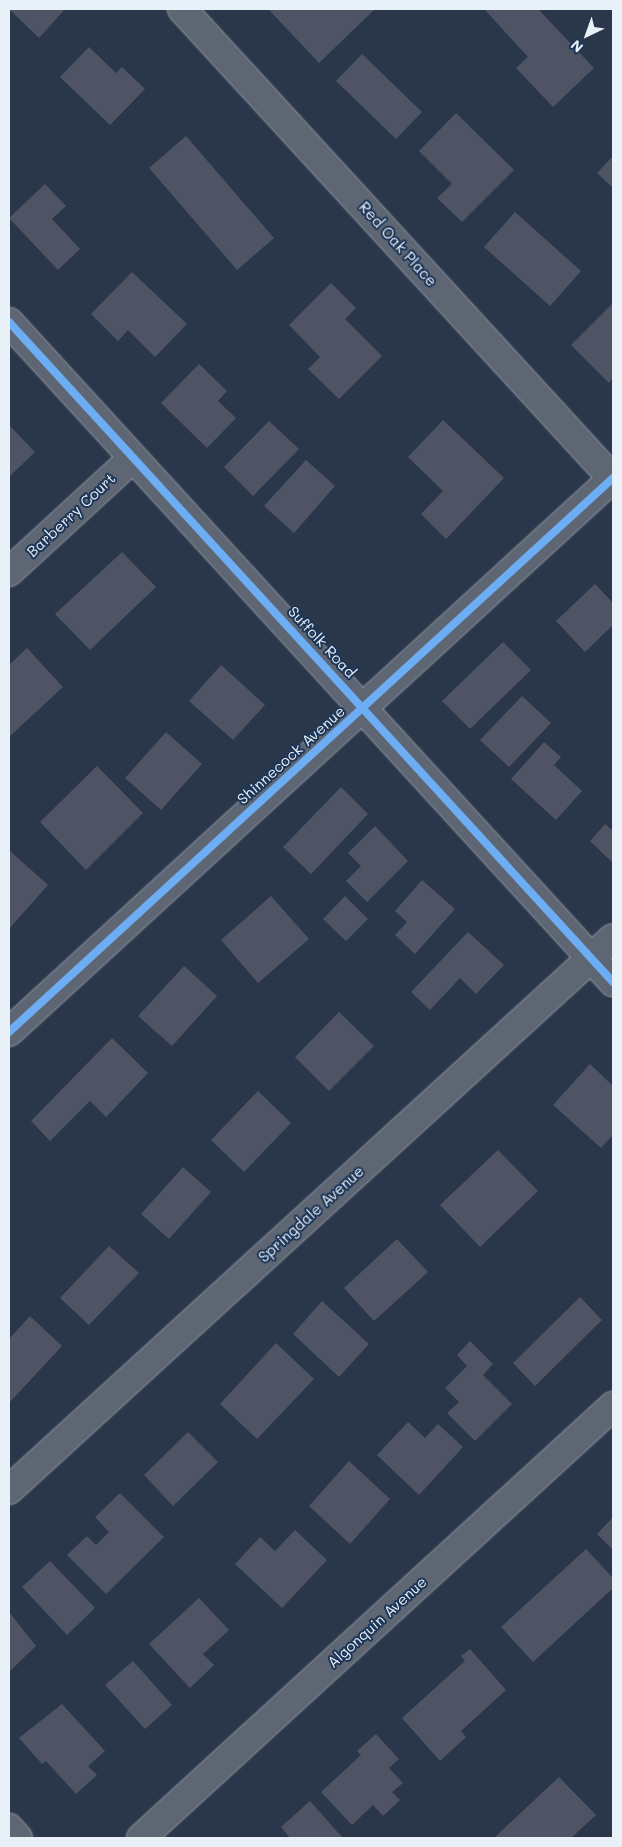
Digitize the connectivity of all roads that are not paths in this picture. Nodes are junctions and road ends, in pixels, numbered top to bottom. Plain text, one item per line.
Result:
1 (182, 9) edge
2 (9, 322) edge
3 (134, 458) junction
4 (613, 479) edge
5 (9, 572) edge
6 (363, 708) junction
7 (613, 938) edge
8 (591, 958) junction
9 (613, 982) edge
10 (9, 1032) edge
11 (613, 1406) edge
12 (9, 1490) edge
13 (9, 1828) edge
14 (18, 1838) edge
15 (141, 1838) edge

1 - 4 street, Red Oak Place
2 - 3 street, Suffolk Road
3 - 5 street, Barberry Court
3 - 6 street, Suffolk Road
4 - 6 street, Shinnecock Avenue
6 - 8 street, Suffolk Road
6 - 10 street, Shinnecock Avenue
7 - 8 street, Springdale Avenue
8 - 9 street, Suffolk Road
8 - 12 street, Springdale Avenue
11 - 15 street, Algonquin Avenue
13 - 14 street

